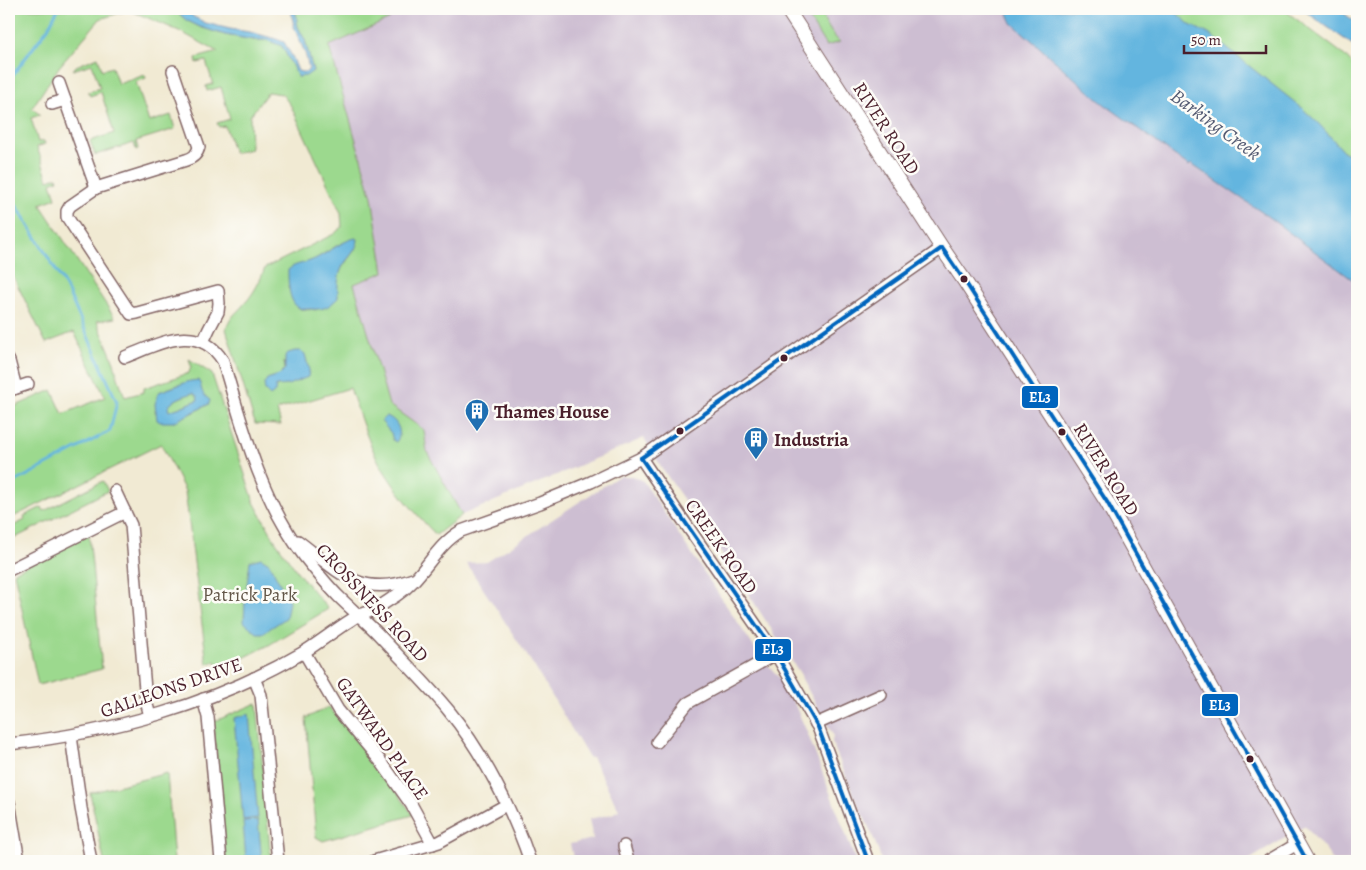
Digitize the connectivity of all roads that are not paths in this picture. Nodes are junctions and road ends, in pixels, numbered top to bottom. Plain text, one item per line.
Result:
1 (788, 9) edge
2 (173, 71) dead end
3 (59, 83) dead end
4 (64, 100) junction
5 (52, 104) dead end
6 (96, 188) junction
7 (942, 248) junction
8 (203, 342) junction
9 (125, 358) dead end
10 (9, 361) edge
11 (28, 384) dead end
12 (12, 389) edge
13 (641, 458) junction
14 (115, 491) dead end
15 (125, 512) junction
16 (291, 536) junction
17 (9, 570) edge
18 (415, 578) junction
19 (359, 615) junction
20 (304, 652) junction
21 (776, 654) junction
22 (254, 678) junction
23 (882, 695) dead end
24 (203, 699) junction
25 (150, 716) junction
26 (816, 724) junction
27 (71, 736) junction
28 (657, 742) dead end
29 (9, 744) edge
30 (9, 802) edge
31 (506, 805) junction
32 (433, 844) junction
33 (624, 846) dead end
34 (1302, 856) edge
35 (19, 861) edge
36 (92, 861) edge
37 (221, 861) edge
38 (278, 861) edge
39 (374, 861) edge
40 (530, 861) edge
41 (628, 861) edge
42 (868, 861) edge
43 (1268, 861) edge

1 - 7 street, RIVER ROAD
2 - 6 street
3 - 4 street
4 - 5 street
4 - 6 street
6 - 8 street
7 - 13 street, GALLEONS DRIVE
7 - 34 street, RIVER ROAD
8 - 9 street
8 - 16 street, CROSSNESS ROAD
10 - 12 street
11 - 12 street
13 - 18 street, GALLEONS DRIVE
13 - 21 street, CREEK ROAD
14 - 15 street
15 - 17 street
15 - 25 street
16 - 18 street
16 - 19 street, CROSSNESS ROAD
18 - 19 street, GALLEONS DRIVE
19 - 20 street, GALLEONS DRIVE
19 - 31 street, CROSSNESS ROAD
20 - 22 street, GALLEONS DRIVE
20 - 32 street, GATWARD PLACE
21 - 26 street, CREEK ROAD
21 - 28 street
22 - 24 street, GALLEONS DRIVE
22 - 38 street
23 - 26 street
24 - 25 street, GALLEONS DRIVE
24 - 37 street
25 - 27 street, GALLEONS DRIVE
26 - 42 street, CREEK ROAD
27 - 29 street, GALLEONS DRIVE
27 - 36 street
30 - 35 street
31 - 32 street
31 - 40 street, CROSSNESS ROAD
32 - 39 street
33 - 41 street
34 - 43 street

